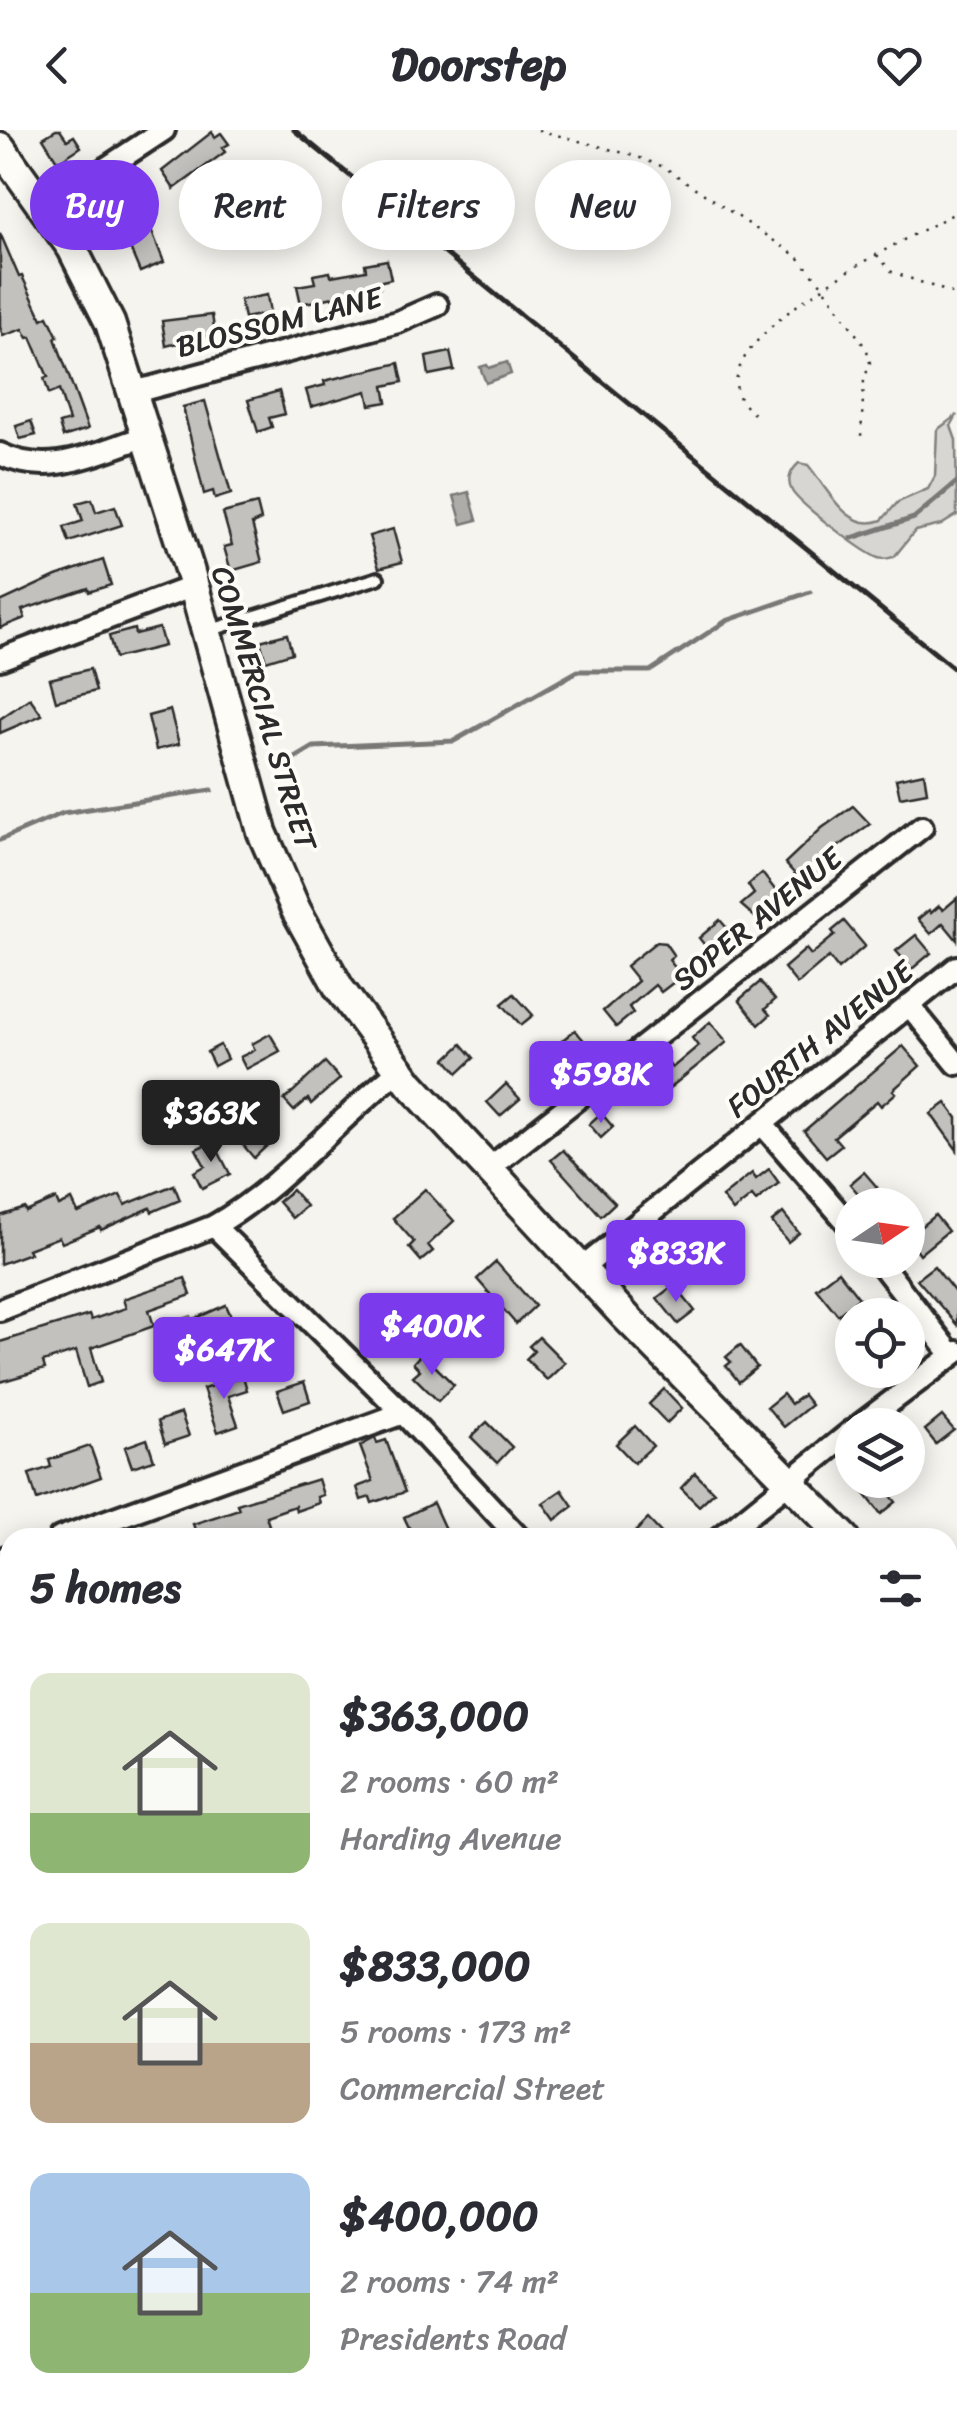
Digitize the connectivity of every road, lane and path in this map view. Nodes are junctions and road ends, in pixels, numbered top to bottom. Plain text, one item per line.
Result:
1 (164, 130) edge
2 (538, 130) edge
3 (0, 147) edge
4 (118, 160) edge
5 (30, 189) edge
6 (957, 212) edge
7 (73, 250) edge
8 (877, 256) junction
9 (823, 286) junction
10 (957, 295) edge
11 (438, 305) dead end
12 (134, 392) junction
13 (754, 414) dead end
14 (148, 436) junction
15 (861, 437) dead end
16 (0, 454) edge
17 (378, 578) dead end
18 (194, 586) junction
19 (207, 632) junction
20 (0, 660) edge
21 (922, 827) dead end
22 (957, 967) edge
23 (909, 1005) junction
24 (957, 1064) edge
25 (398, 1071) junction
26 (763, 1125) junction
27 (488, 1169) junction
28 (835, 1208) edge
29 (214, 1226) junction
30 (580, 1270) junction
31 (893, 1278) edge
32 (0, 1310) edge
33 (955, 1354) edge
34 (883, 1408) edge
35 (403, 1413) junction
36 (835, 1444) edge
37 (788, 1480) junction
38 (87, 1528) edge
39 (511, 1528) edge
40 (732, 1528) edge
41 (835, 1528) edge

1 - 4 street
2 - 9 path
3 - 5 main road, COMMERCIAL STREET
6 - 8 path
7 - 12 main road, COMMERCIAL STREET
8 - 9 path
8 - 10 path
9 - 13 path
9 - 15 path
11 - 12 street, BLOSSOM LANE
12 - 14 main road, COMMERCIAL STREET
14 - 16 street
14 - 18 main road, COMMERCIAL STREET
17 - 19 lane
18 - 19 main road, COMMERCIAL STREET
18 - 20 street
19 - 25 main road, COMMERCIAL STREET
21 - 27 street, SOPER AVENUE
22 - 23 street, FOURTH AVENUE
23 - 24 street
23 - 26 street, FOURTH AVENUE
25 - 27 main road, COMMERCIAL STREET
25 - 29 street
26 - 28 street
26 - 30 street, FOURTH AVENUE
27 - 30 main road, COMMERCIAL STREET
29 - 32 street
29 - 35 street
30 - 37 main road, COMMERCIAL STREET
31 - 33 street
33 - 34 street
35 - 38 street
35 - 39 street
36 - 37 street
37 - 40 street
37 - 41 main road, COMMERCIAL STREET

